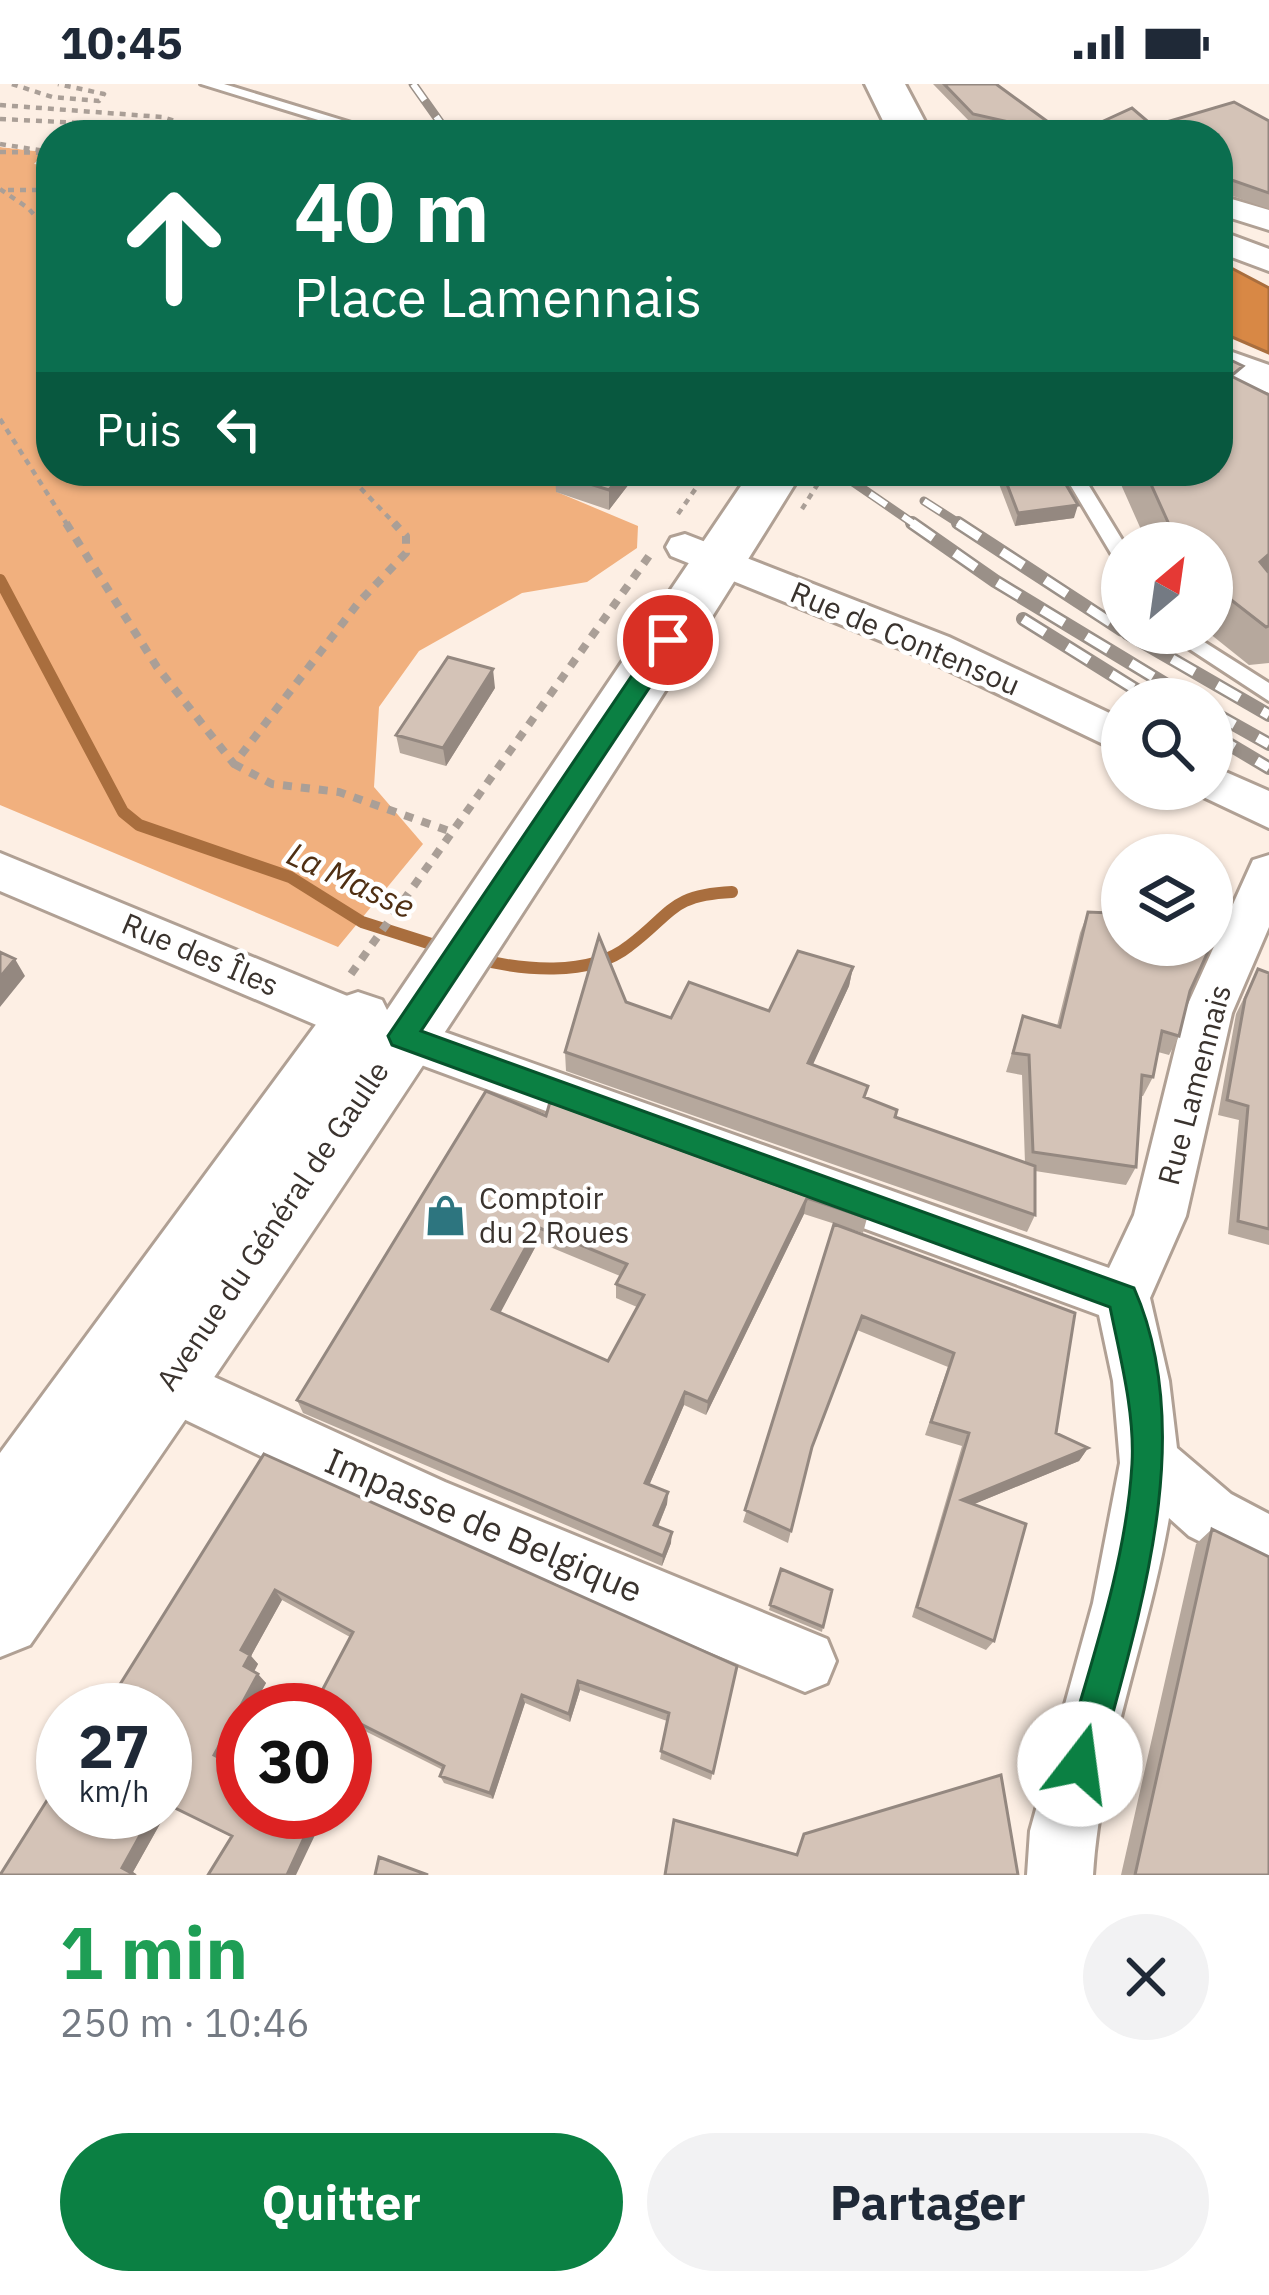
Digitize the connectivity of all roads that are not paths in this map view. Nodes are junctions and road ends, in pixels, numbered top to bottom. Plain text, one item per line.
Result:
1 (208, 84) edge
2 (865, 84) edge
3 (885, 84) edge
4 (332, 120) edge
5 (889, 120) edge
6 (894, 120) edge
7 (1233, 209) edge
8 (1269, 220) edge
9 (1233, 246) edge
10 (1269, 261) edge
11 (1233, 368) edge
12 (1269, 380) edge
13 (749, 486) edge
14 (1080, 486) edge
15 (1102, 522) edge
16 (682, 546) junction
17 (1207, 654) edge
18 (1269, 693) edge
19 (1101, 726) edge
20 (1233, 793) edge
21 (1269, 811) edge
22 (0, 871) edge
23 (1269, 873) edge
24 (369, 1012) junction
25 (1123, 1298) junction
26 (166, 1382) junction
27 (1149, 1463) junction
28 (0, 1519) edge
29 (1269, 1546) edge
30 (0, 1615) edge
31 (806, 1661) dead end
32 (1060, 1875) edge

1 - 4 lane
2 - 5 main road
3 - 6 main road
7 - 8 street
9 - 10 street
11 - 12 street
13 - 16 main road, Avenue du Général de Gaulle
14 - 15 lane
16 - 19 street, Rue de Contensou
16 - 24 main road, Avenue du Général de Gaulle
17 - 18 lane
20 - 21 street
22 - 24 street, Rue des Îles
23 - 25 street, Rue Lamennais
24 - 25 street, Rue des Îles
24 - 26 main road, Avenue du Général de Gaulle
24 - 28 main road, Avenue du Général de Gaulle
25 - 27 street
26 - 30 main road, Avenue du Général de Gaulle
26 - 31 street, Impasse de Belgique
27 - 29 street
27 - 32 street

